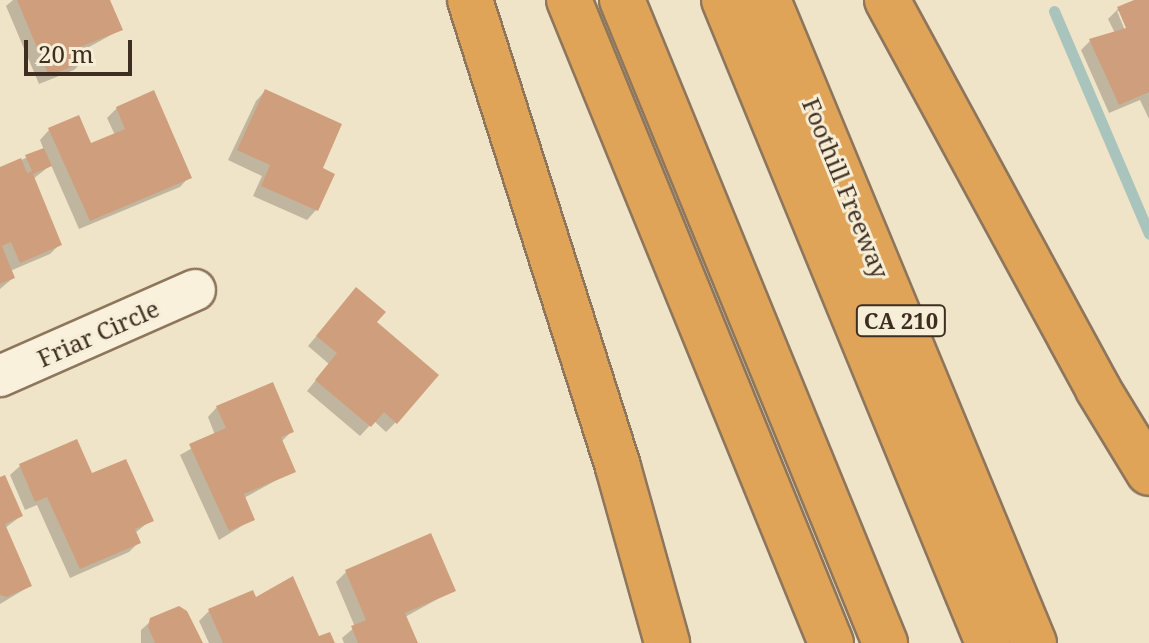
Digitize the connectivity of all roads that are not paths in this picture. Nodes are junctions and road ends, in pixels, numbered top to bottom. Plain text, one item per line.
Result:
1 (470, 0) edge
2 (569, 0) edge
3 (622, 0) edge
4 (724, 0) edge
5 (768, 0) edge
6 (887, 0) edge
7 (195, 290) dead end
8 (0, 376) edge
9 (1149, 473) edge
10 (667, 643) edge
11 (831, 643) edge
12 (885, 643) edge
13 (988, 643) edge
14 (1034, 643) edge

1 - 10 highway
2 - 11 highway
3 - 12 highway
4 - 13 highway
5 - 14 highway, Foothill Freeway / CA 210
6 - 9 highway
7 - 8 street, Friar Circle

